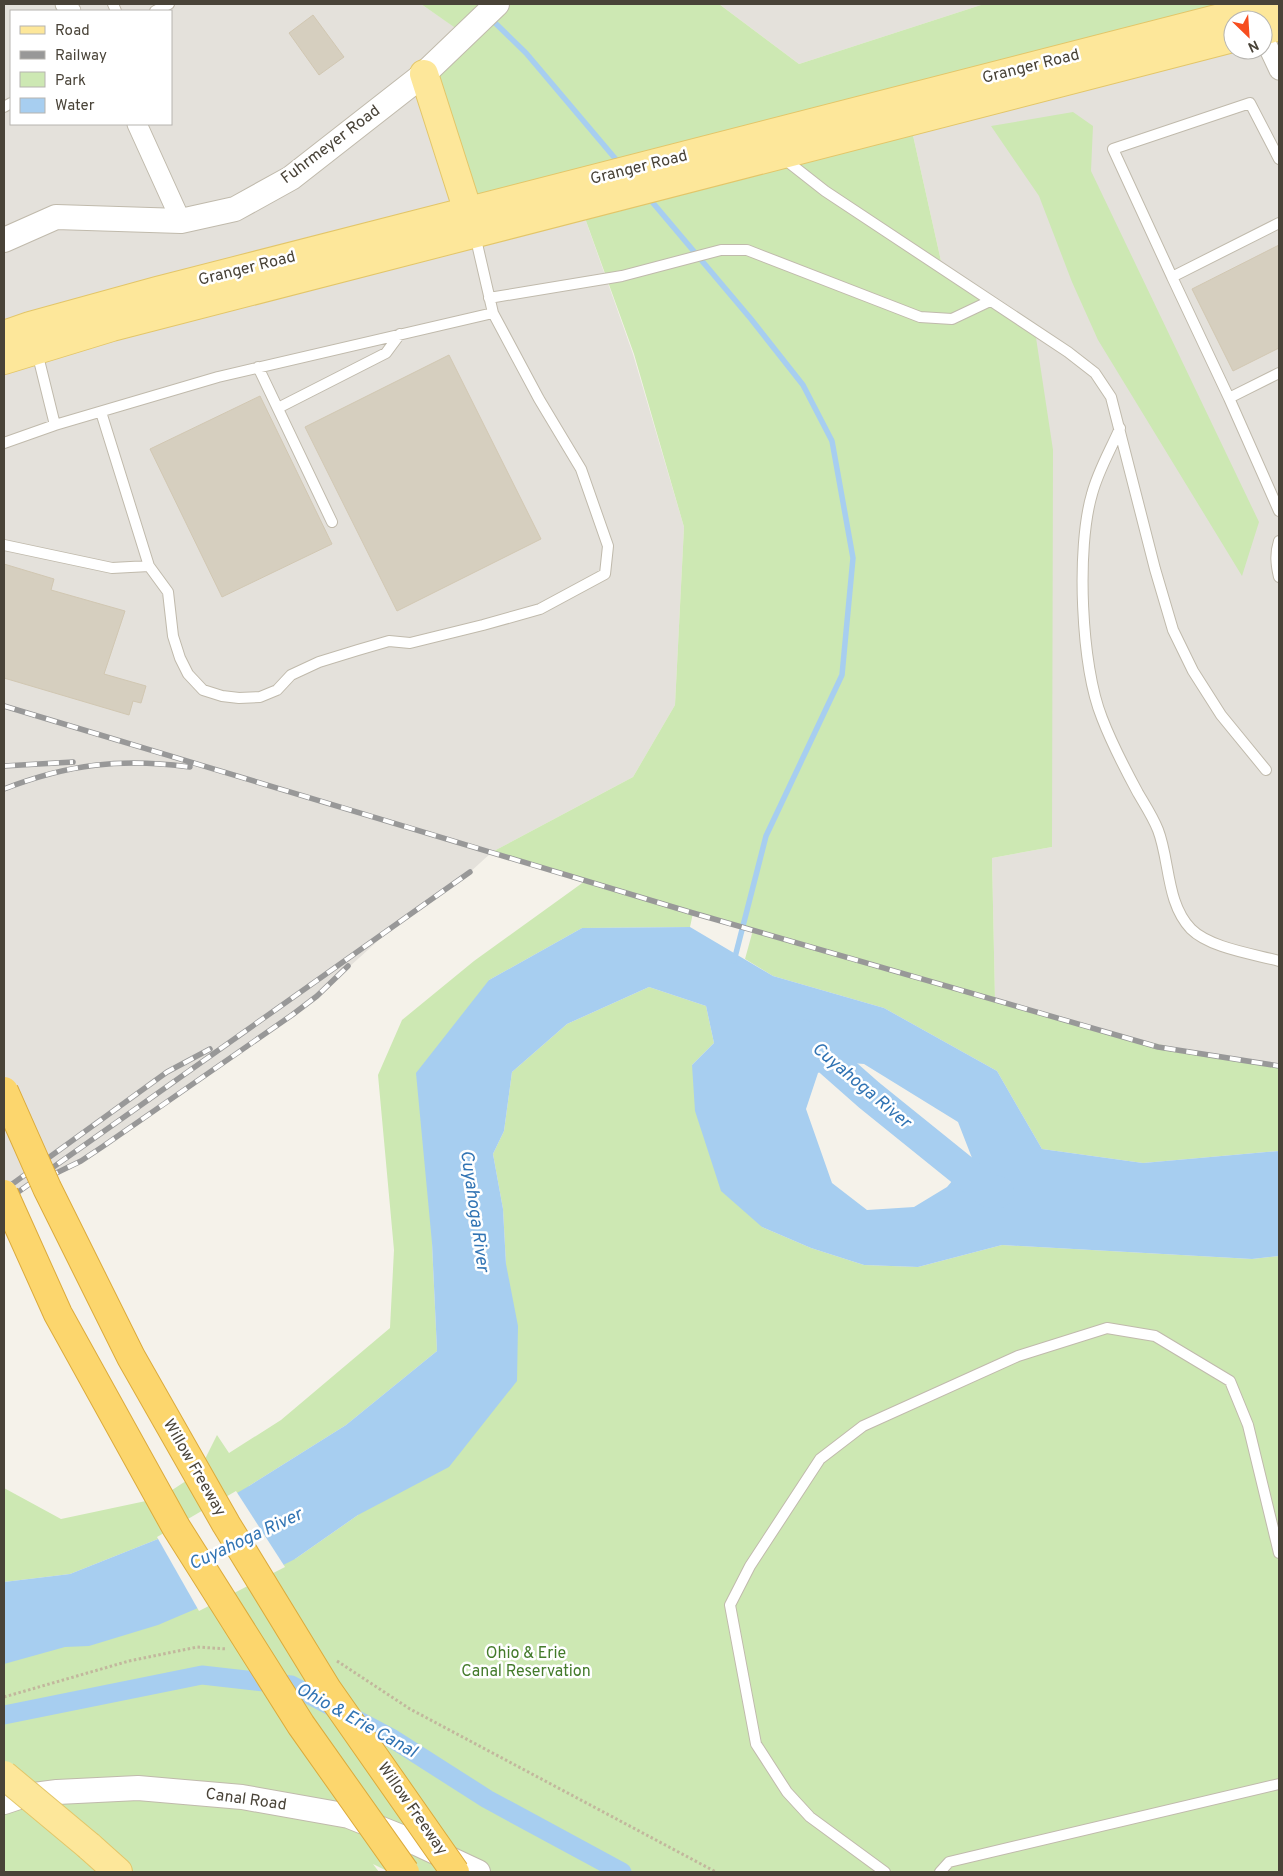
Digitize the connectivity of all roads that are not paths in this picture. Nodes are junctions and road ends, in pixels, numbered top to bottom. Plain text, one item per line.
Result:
1 (169, 4) edge
2 (497, 4) edge
3 (157, 10) edge
4 (1223, 26) edge
5 (1223, 40) edge
6 (1273, 57) edge
7 (1279, 70) edge
8 (424, 74) junction
9 (146, 133) edge
10 (777, 144) junction
11 (1279, 159) edge
12 (693, 166) junction
13 (181, 221) junction
14 (472, 222) junction
15 (1279, 223) edge
16 (4, 240) edge
17 (1172, 277) junction
18 (490, 298) junction
19 (990, 301) junction
20 (493, 313) junction
21 (400, 334) junction
22 (4, 335) edge
23 (33, 338) junction
24 (4, 360) edge
25 (258, 368) junction
26 (1279, 373) edge
27 (1229, 398) junction
28 (278, 408) junction
29 (101, 412) junction
30 (55, 425) junction
31 (1120, 428) junction
32 (4, 443) edge
33 (1279, 511) edge
34 (332, 522) dead end
35 (1279, 542) edge
36 (4, 545) edge
37 (149, 566) junction
38 (1279, 577) edge
39 (1266, 770) dead end
40 (1279, 961) edge
41 (4, 1092) edge
42 (4, 1194) edge
43 (1279, 1553) edge
44 (4, 1775) edge
45 (1279, 1784) edge
46 (4, 1802) edge
47 (118, 1872) edge
48 (405, 1872) edge
49 (455, 1872) edge
50 (478, 1872) edge
51 (885, 1872) edge
52 (940, 1872) edge

1 - 3 lane
2 - 8 street, Fuhrmeyer Road
4 - 10 main road, Granger Road
5 - 10 main road, Granger Road
6 - 7 street
8 - 13 street, Fuhrmeyer Road
8 - 14 main road
9 - 13 street
10 - 12 main road, Granger Road
10 - 19 lane
11 - 17 lane
12 - 14 main road, Granger Road
12 - 14 main road, Granger Road
13 - 16 street, Fuhrmeyer Road
14 - 18 lane
14 - 23 main road, Granger Road
15 - 17 lane
17 - 27 lane
18 - 19 lane
18 - 20 lane
19 - 31 lane
20 - 21 lane
20 - 37 lane
21 - 25 lane
21 - 28 lane
22 - 23 main road, Granger Road
23 - 24 main road, Granger Road
23 - 30 lane
25 - 28 lane
25 - 29 lane
26 - 27 lane
27 - 33 lane
28 - 34 lane
29 - 30 lane
29 - 37 lane
30 - 32 lane
31 - 39 lane
31 - 40 lane
35 - 38 lane
36 - 37 lane
41 - 49 highway, Willow Freeway, bridge
42 - 48 highway, bridge
43 - 51 lane
44 - 47 main road, bridge
45 - 52 lane
46 - 50 street, Canal Road

